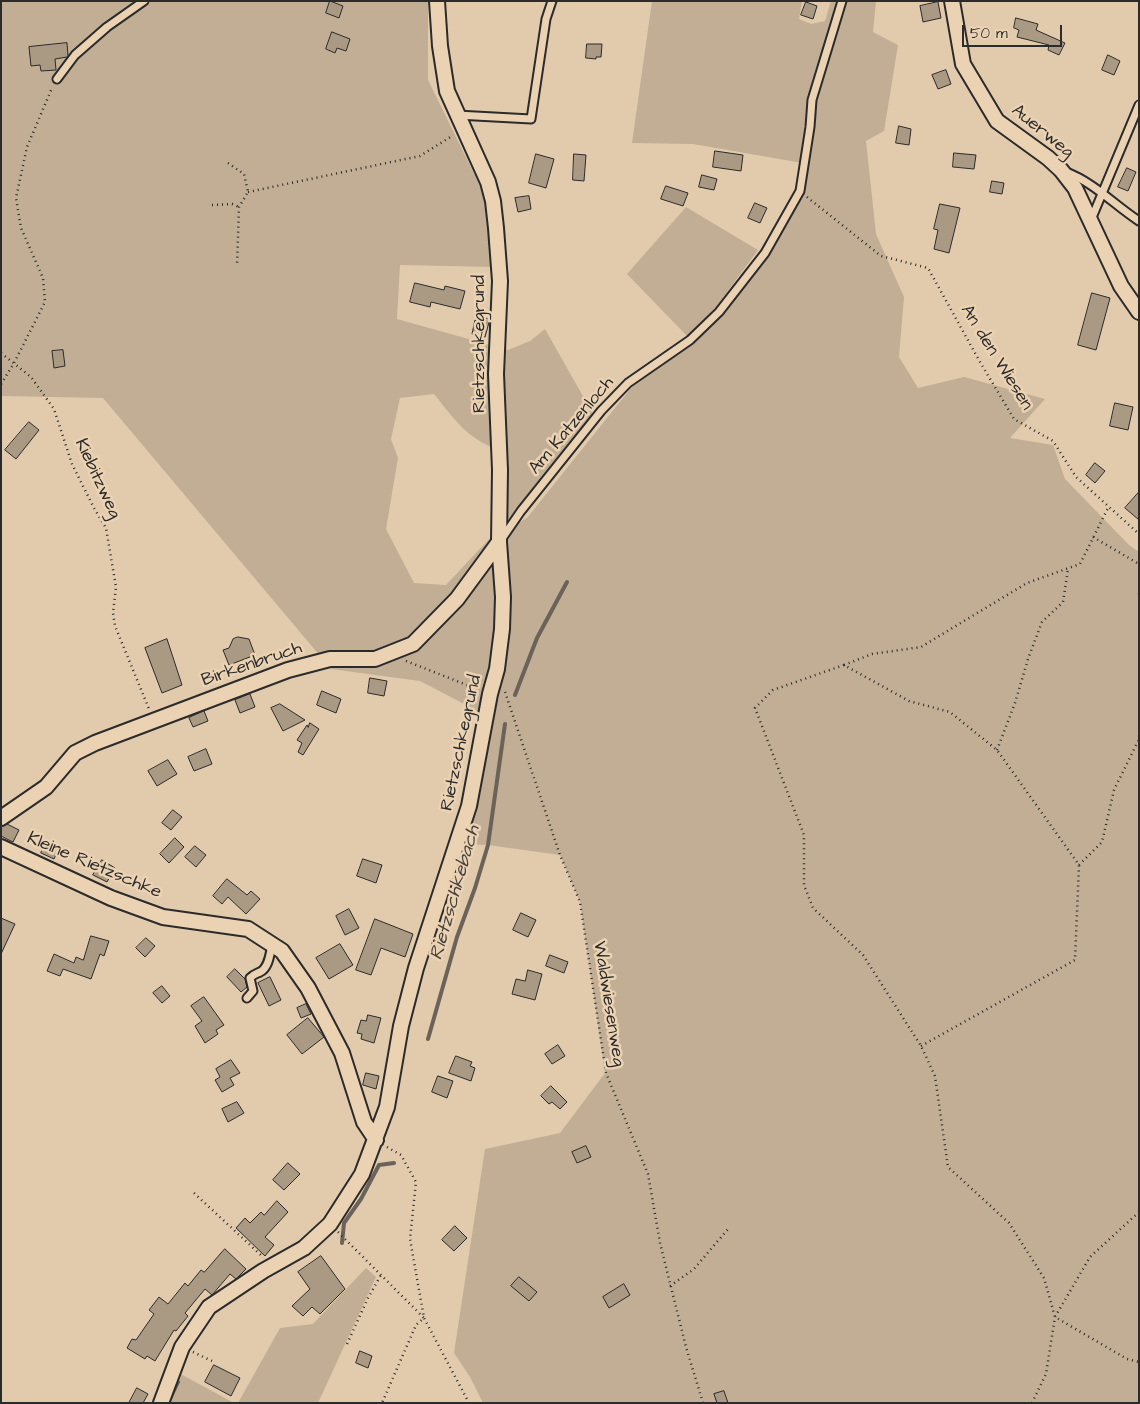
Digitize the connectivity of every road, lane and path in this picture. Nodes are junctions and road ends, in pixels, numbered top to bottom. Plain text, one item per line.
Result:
1 (144, 1) edge
2 (436, 1) edge
3 (552, 1) edge
4 (842, 1) edge
5 (952, 1) edge
6 (56, 79) joint
7 (1139, 105) edge
8 (457, 115) junction
9 (463, 129) junction
10 (228, 163) dead end
11 (1061, 170) junction
12 (800, 191) junction
13 (248, 192) junction
14 (1103, 193) junction
15 (212, 205) dead end
16 (239, 207) junction
17 (1139, 221) edge
18 (1090, 222) junction
19 (237, 266) dead end
20 (1139, 312) edge
21 (1, 353) edge
22 (14, 363) junction
23 (1, 384) edge
24 (1109, 506) junction
25 (1139, 534) edge
26 (1094, 537) junction
27 (499, 542) junction
28 (1139, 564) edge
29 (1068, 569) junction
30 (1139, 593) edge
31 (1139, 598) edge
32 (389, 654) junction
33 (844, 665) junction
34 (497, 669) junction
35 (490, 694) junction
36 (154, 720) junction
37 (1139, 736) edge
38 (997, 750) junction
39 (1, 818) edge
40 (1, 847) edge
41 (1079, 865) junction
42 (272, 945) junction
43 (247, 998) dead end
44 (921, 1046) junction
45 (376, 1140) junction
46 (194, 1193) dead end
47 (1139, 1212) edge
48 (330, 1224) junction
49 (728, 1229) dead end
50 (268, 1262) dead end
51 (381, 1276) junction
52 (670, 1286) junction
53 (1055, 1317) junction
54 (424, 1318) junction
55 (348, 1344) dead end
56 (198, 1355) dead end
57 (212, 1361) dead end
58 (1139, 1362) edge
59 (161, 1403) edge
60 (382, 1403) edge
61 (468, 1403) edge
62 (703, 1403) edge
63 (1032, 1403) edge

1 - 6 lane
2 - 8 street, Rietzschkegrund
3 - 8 lane
4 - 12 lane, Am Katzenloch
5 - 11 street, Auerweg
6 - 22 path
7 - 14 lane
8 - 9 street, Rietzschkegrund
9 - 13 path
9 - 27 street, Rietzschkegrund
10 - 13 path
11 - 14 lane
11 - 18 street, Auerweg
12 - 24 path, An den Wiesen
12 - 27 lane, Am Katzenloch
13 - 16 path
14 - 17 lane
14 - 18 lane
15 - 16 path
16 - 19 path
18 - 20 street, Auerweg
21 - 22 path, Kiebitzweg
22 - 23 path
22 - 36 path, Kiebitzweg
24 - 25 path, An den Wiesen
24 - 26 path
26 - 28 path
26 - 29 path
27 - 32 street, Birkenbruch
27 - 34 street, Rietzschkegrund
29 - 33 path
29 - 38 path
30 - 31 path
32 - 35 path
32 - 36 street, Birkenbruch
33 - 38 path
33 - 44 path
34 - 35 street, Rietzschkegrund
34 - 52 path, Waldwiesenweg
35 - 45 street, Rietzschkegrund
36 - 39 street, Birkenbruch
37 - 41 path
38 - 41 path
40 - 42 street, Kleine Rietzschke
41 - 44 path
42 - 43 lane
42 - 45 street, Kleine Rietzschke
44 - 53 path
45 - 48 street, Rietzschkegrund
45 - 54 path
46 - 50 path
47 - 53 path
48 - 51 path
48 - 59 street, Rietzschkegrund
49 - 52 path
51 - 54 path
51 - 55 path
52 - 62 path, Waldwiesenweg
53 - 58 path
53 - 63 path
54 - 60 path
54 - 61 path
56 - 57 path

